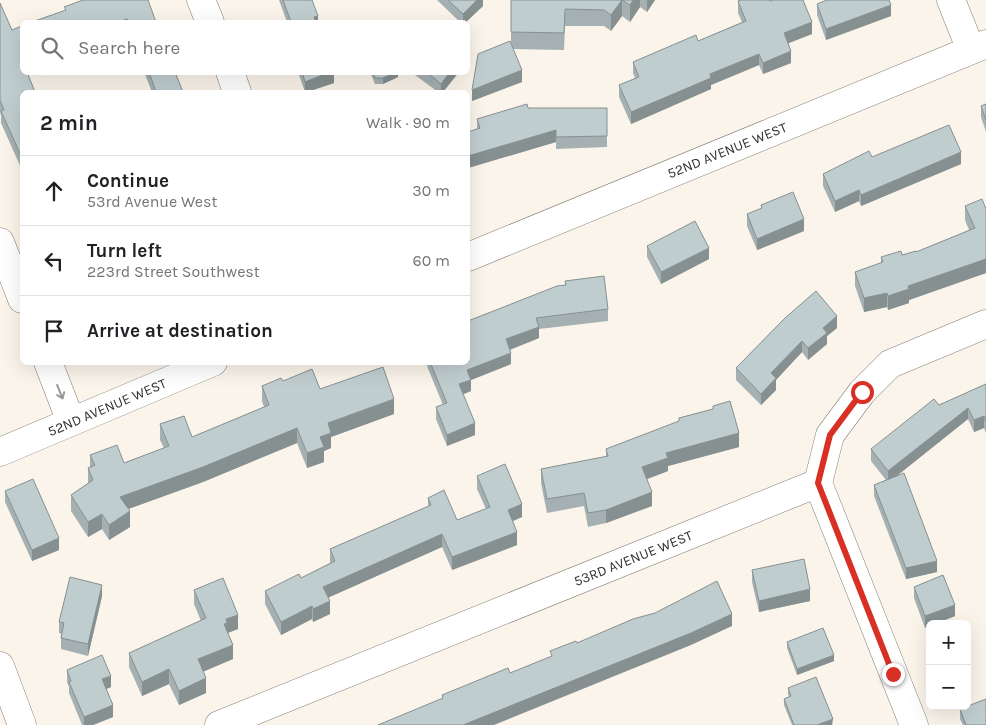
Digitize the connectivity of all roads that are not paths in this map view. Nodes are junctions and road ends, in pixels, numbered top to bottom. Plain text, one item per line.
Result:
1 (202, 0) edge
2 (951, 0) edge
3 (209, 20) edge
4 (979, 47) edge
5 (231, 75) edge
6 (236, 90) edge
7 (0, 242) edge
8 (470, 256) edge
9 (20, 294) edge
10 (986, 324) edge
11 (49, 365) edge
12 (206, 365) edge
13 (72, 422) junction
14 (0, 452) edge
15 (818, 483) junction
16 (0, 666) edge
17 (22, 725) edge
18 (219, 725) edge
19 (914, 725) edge

1 - 3 street
2 - 4 street
4 - 8 street, 52ND AVENUE WEST
5 - 6 street
7 - 9 street
10 - 15 street
11 -> 13 street
12 - 13 street, 52ND AVENUE WEST
13 - 14 street, 52ND AVENUE WEST
15 - 18 street, 53RD AVENUE WEST
15 - 19 street
16 - 17 street

